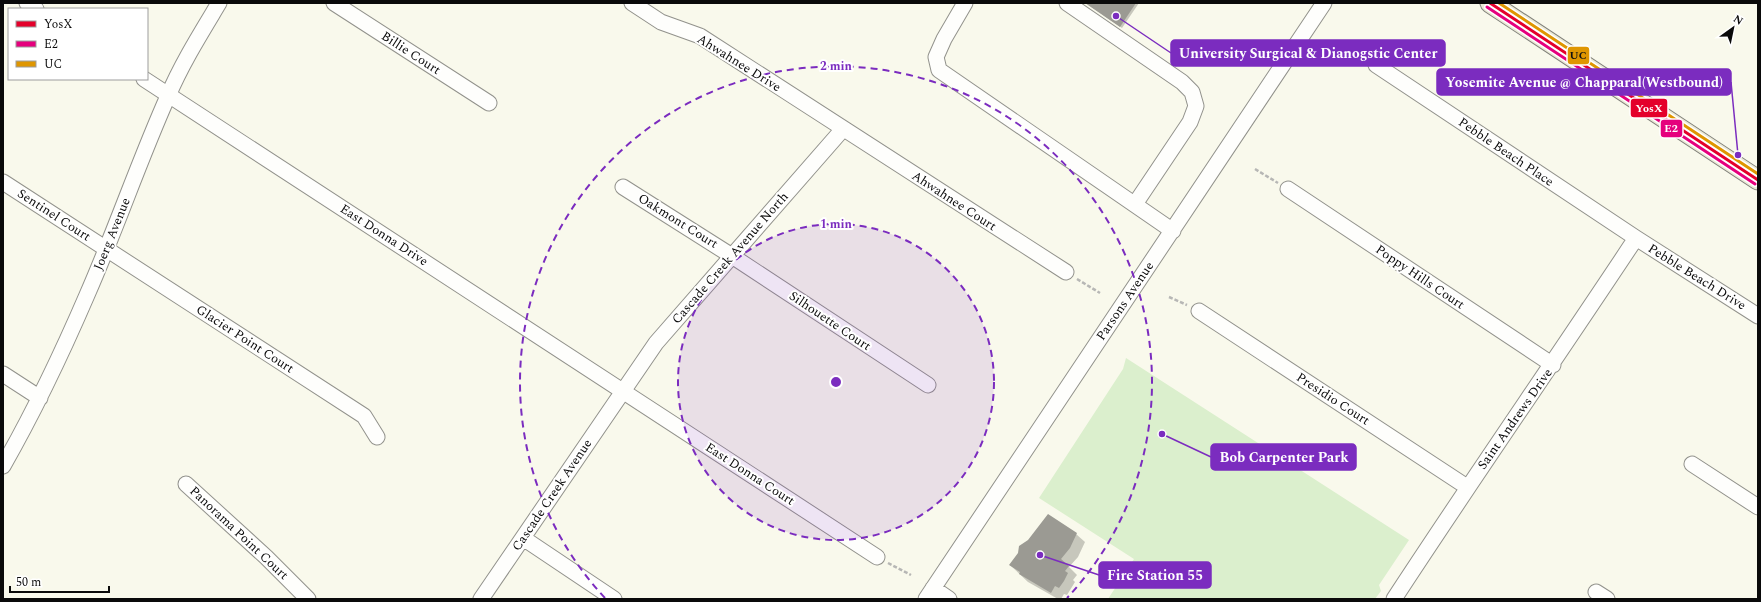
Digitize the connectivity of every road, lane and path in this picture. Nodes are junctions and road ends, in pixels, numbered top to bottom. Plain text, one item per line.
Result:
1 (219, 3) edge
2 (334, 3) edge
3 (632, 3) edge
4 (965, 3) edge
5 (1067, 3) edge
6 (1324, 3) edge
7 (1490, 3) edge
8 (1347, 47) dead end
9 (1376, 65) joint
10 (146, 80) edge
11 (168, 94) junction
12 (489, 103) dead end
13 (842, 129) junction
14 (1255, 170) dead end
15 (1758, 180) edge
16 (3, 182) edge
17 (623, 187) dead end
18 (1288, 189) joint
19 (1135, 204) junction
20 (1173, 231) junction
21 (1636, 238) junction
22 (105, 249) junction
23 (732, 256) junction
24 (1066, 272) joint
25 (1100, 293) dead end
26 (1170, 297) dead end
27 (1199, 311) joint
28 (1758, 316) edge
29 (1553, 365) junction
30 (3, 374) edge
31 (928, 385) dead end
32 (623, 391) junction
33 (40, 398) junction
34 (377, 437) dead end
35 (1692, 464) dead end
36 (3, 466) edge
37 (186, 484) dead end
38 (1467, 487) junction
39 (1758, 507) edge
40 (523, 538) junction
41 (877, 557) joint
42 (911, 575) dead end
43 (929, 594) edge
44 (308, 599) edge
45 (481, 599) edge
46 (614, 599) edge
47 (949, 599) edge
48 (1394, 599) edge

1 - 11 street, Joerg Avenue
2 - 12 street, Billie Court
3 - 13 street, Ahwahnee Drive
4 - 19 street
5 - 19 street
6 - 20 street, Parsons Avenue
7 - 15 main road
8 - 9 path
9 - 21 street, Pebble Beach Place
10 - 11 street, East Donna Drive
11 - 22 street, Joerg Avenue
11 - 32 street, East Donna Drive
13 - 23 street, Cascade Creek Avenue North
13 - 24 street, Ahwahnee Court
14 - 18 path
16 - 22 street, Sentinel Court
17 - 23 street, Oakmont Court
18 - 29 street, Poppy Hills Court
19 - 20 street
20 - 43 street, Parsons Avenue
21 - 28 street, Pebble Beach Drive
21 - 29 street, Saint Andrews Drive
22 - 33 street, Joerg Avenue
22 - 34 street, Glacier Point Court
23 - 31 street, Silhouette Court
23 - 32 street, Cascade Creek Avenue North
24 - 25 path
26 - 27 path
27 - 38 street, Presidio Court
29 - 38 street, Saint Andrews Drive
30 - 33 street
32 - 40 street, Cascade Creek Avenue
32 - 41 street, East Donna Court
33 - 36 street, Joerg Avenue
35 - 39 street
37 - 44 street, Panorama Point Court
38 - 48 street, Saint Andrews Drive
40 - 45 street, Cascade Creek Avenue
40 - 46 street
41 - 42 path
43 - 47 street

